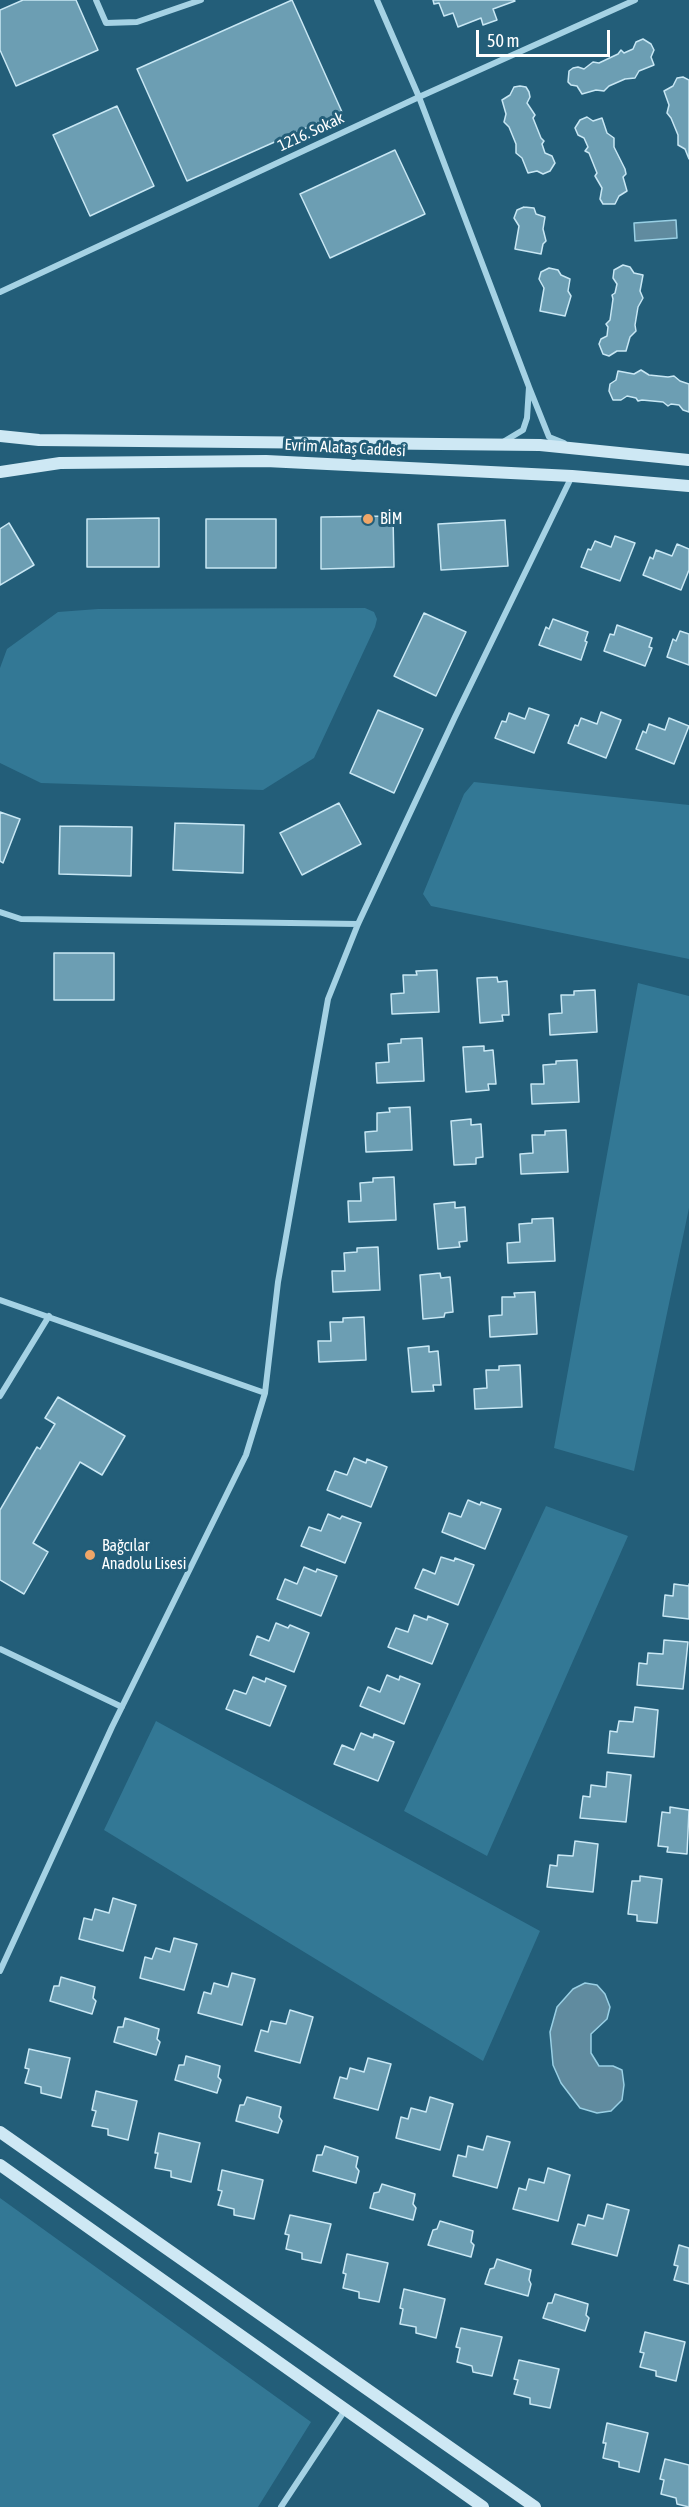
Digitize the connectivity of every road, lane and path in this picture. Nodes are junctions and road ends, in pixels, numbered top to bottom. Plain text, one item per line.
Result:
1 (96, 0) edge
2 (201, 0) edge
3 (377, 0) edge
4 (635, 0) edge
5 (419, 97) junction
6 (0, 292) edge
7 (529, 387) junction
8 (0, 436) edge
9 (500, 444) junction
10 (579, 449) junction
11 (689, 460) edge
12 (0, 472) edge
13 (572, 476) junction
14 (689, 486) edge
15 (0, 912) edge
16 (358, 924) junction
17 (0, 1300) edge
18 (49, 1316) junction
19 (265, 1393) junction
20 (0, 1396) edge
21 (0, 1649) edge
22 (122, 1707) junction
23 (0, 1971) edge
24 (0, 2132) edge
25 (0, 2165) edge
26 (345, 2409) junction
27 (281, 2507) edge
28 (483, 2507) edge
29 (535, 2507) edge

1 - 2 street
3 - 5 street
4 - 5 street, 1216. Sokak
5 - 6 street, 1216. Sokak
5 - 7 street
7 - 9 street
7 - 10 street
8 - 9 main road, Evrim Alataş Caddesi
9 - 10 main road, Evrim Alataş Caddesi
10 - 11 main road, Evrim Alataş Caddesi
12 - 13 main road, Evrim Alataş Caddesi
13 - 14 main road, Evrim Alataş Caddesi
13 - 16 street
15 - 16 street
16 - 19 street
17 - 18 street
18 - 19 street
18 - 20 street
19 - 22 street
21 - 22 street
22 - 23 street
24 - 29 main road
25 - 26 main road
26 - 27 street
26 - 28 main road

